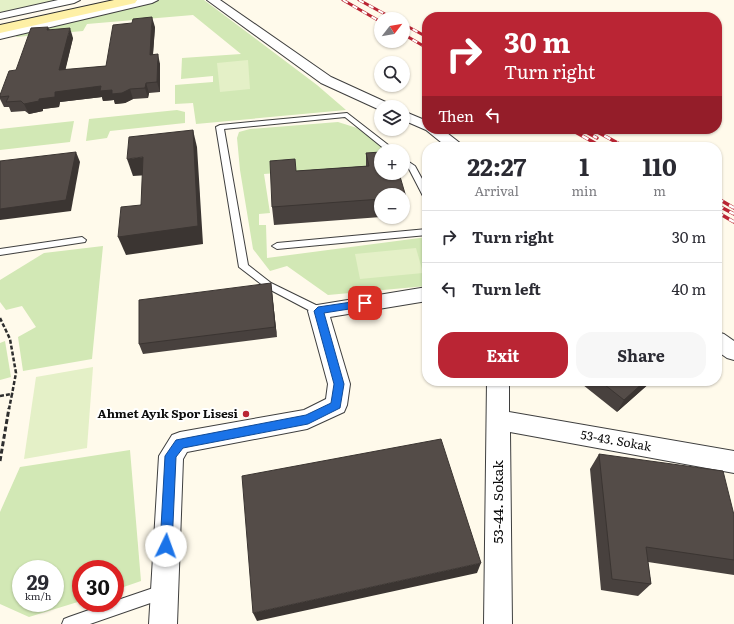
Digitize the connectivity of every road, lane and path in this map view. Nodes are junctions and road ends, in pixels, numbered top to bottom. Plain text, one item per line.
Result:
1 (74, 0) edge
2 (101, 0) edge
3 (131, 0) edge
4 (152, 0) edge
5 (213, 0) edge
6 (0, 16) edge
7 (0, 22) edge
8 (0, 29) edge
9 (0, 35) edge
10 (374, 102) edge
11 (410, 118) edge
12 (422, 124) edge
13 (440, 134) edge
14 (450, 142) edge
15 (383, 144) edge
16 (410, 165) edge
17 (422, 187) edge
18 (422, 232) edge
19 (82, 240) dead end
20 (277, 246) dead end
21 (0, 252) edge
22 (422, 295) edge
23 (318, 311) junction
24 (0, 318) edge
25 (722, 344) edge
26 (734, 352) edge
27 (498, 386) edge
28 (12, 394) junction
29 (0, 396) edge
30 (498, 420) junction
31 (0, 461) edge
32 (734, 462) edge
33 (164, 592) junction
34 (69, 624) edge
35 (162, 624) edge
36 (498, 624) edge

1 - 6 street
2 - 7 street
3 - 8 street
4 - 9 street
5 - 10 street
11 - 12 street
13 - 14 street
15 - 23 lane
16 - 17 lane
18 - 20 lane
19 - 21 lane
22 - 23 street
23 - 33 street
24 - 28 path
25 - 26 street
27 - 30 street, 53-44. Sokak
28 - 29 path
28 - 31 path
30 - 32 street, 53-43. Sokak
30 - 36 street, 53-44. Sokak
33 - 34 lane
33 - 35 street

